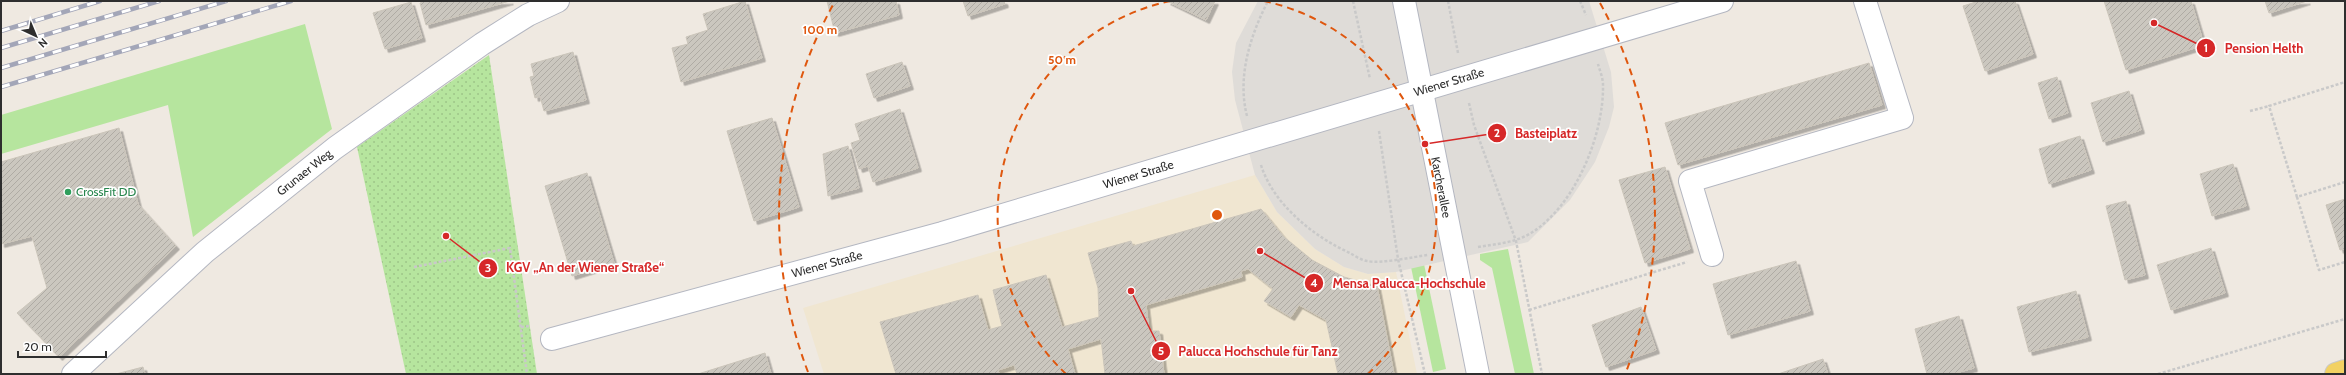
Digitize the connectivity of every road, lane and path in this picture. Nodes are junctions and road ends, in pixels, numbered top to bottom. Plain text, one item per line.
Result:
1 (558, 1) edge
2 (1268, 1) edge
3 (1353, 1) edge
4 (1404, 1) edge
5 (1448, 1) edge
6 (1580, 1) edge
7 (1722, 1) edge
8 (1865, 1) edge
9 (1453, 25) dead end
10 (1592, 39) junction
11 (1366, 60) dead end
12 (2345, 82) edge
13 (1422, 90) junction
14 (2269, 106) junction
15 (2250, 111) dead end
16 (1474, 125) dead end
17 (1253, 140) junction
18 (1382, 152) dead end
19 (2345, 182) edge
20 (2297, 197) junction
21 (1516, 241) junction
22 (1454, 252) junction
23 (1712, 255) joint
24 (1398, 259) junction
25 (2345, 262) edge
26 (414, 267) dead end
27 (1529, 310) junction
28 (2345, 319) edge
29 (552, 338) dead end
30 (2345, 371) edge
31 (73, 374) edge
32 (527, 374) edge
33 (1425, 374) edge
34 (1478, 374) edge
35 (1542, 374) edge
36 (2158, 374) edge
37 (2336, 374) edge

1 - 31 street, Grunaer Weg
2 - 17 path
3 - 11 path
4 - 13 street, Karcherallee
5 - 9 path
6 - 10 path
7 - 10 street, Wiener Straße
8 - 23 street
10 - 13 street, Wiener Straße
10 - 21 path
12 - 14 path
13 - 17 street, Wiener Straße
13 - 22 street, Karcherallee
14 - 15 path
14 - 20 path
16 - 21 path
17 - 24 path
17 - 29 street, Wiener Straße
18 - 24 path
19 - 20 path
20 - 25 path
21 - 22 path
21 - 27 path
22 - 24 path
22 - 34 street, Karcherallee
23 - 27 path
24 - 33 path
26 - 32 path
27 - 35 path
28 - 36 path
30 - 37 main road

